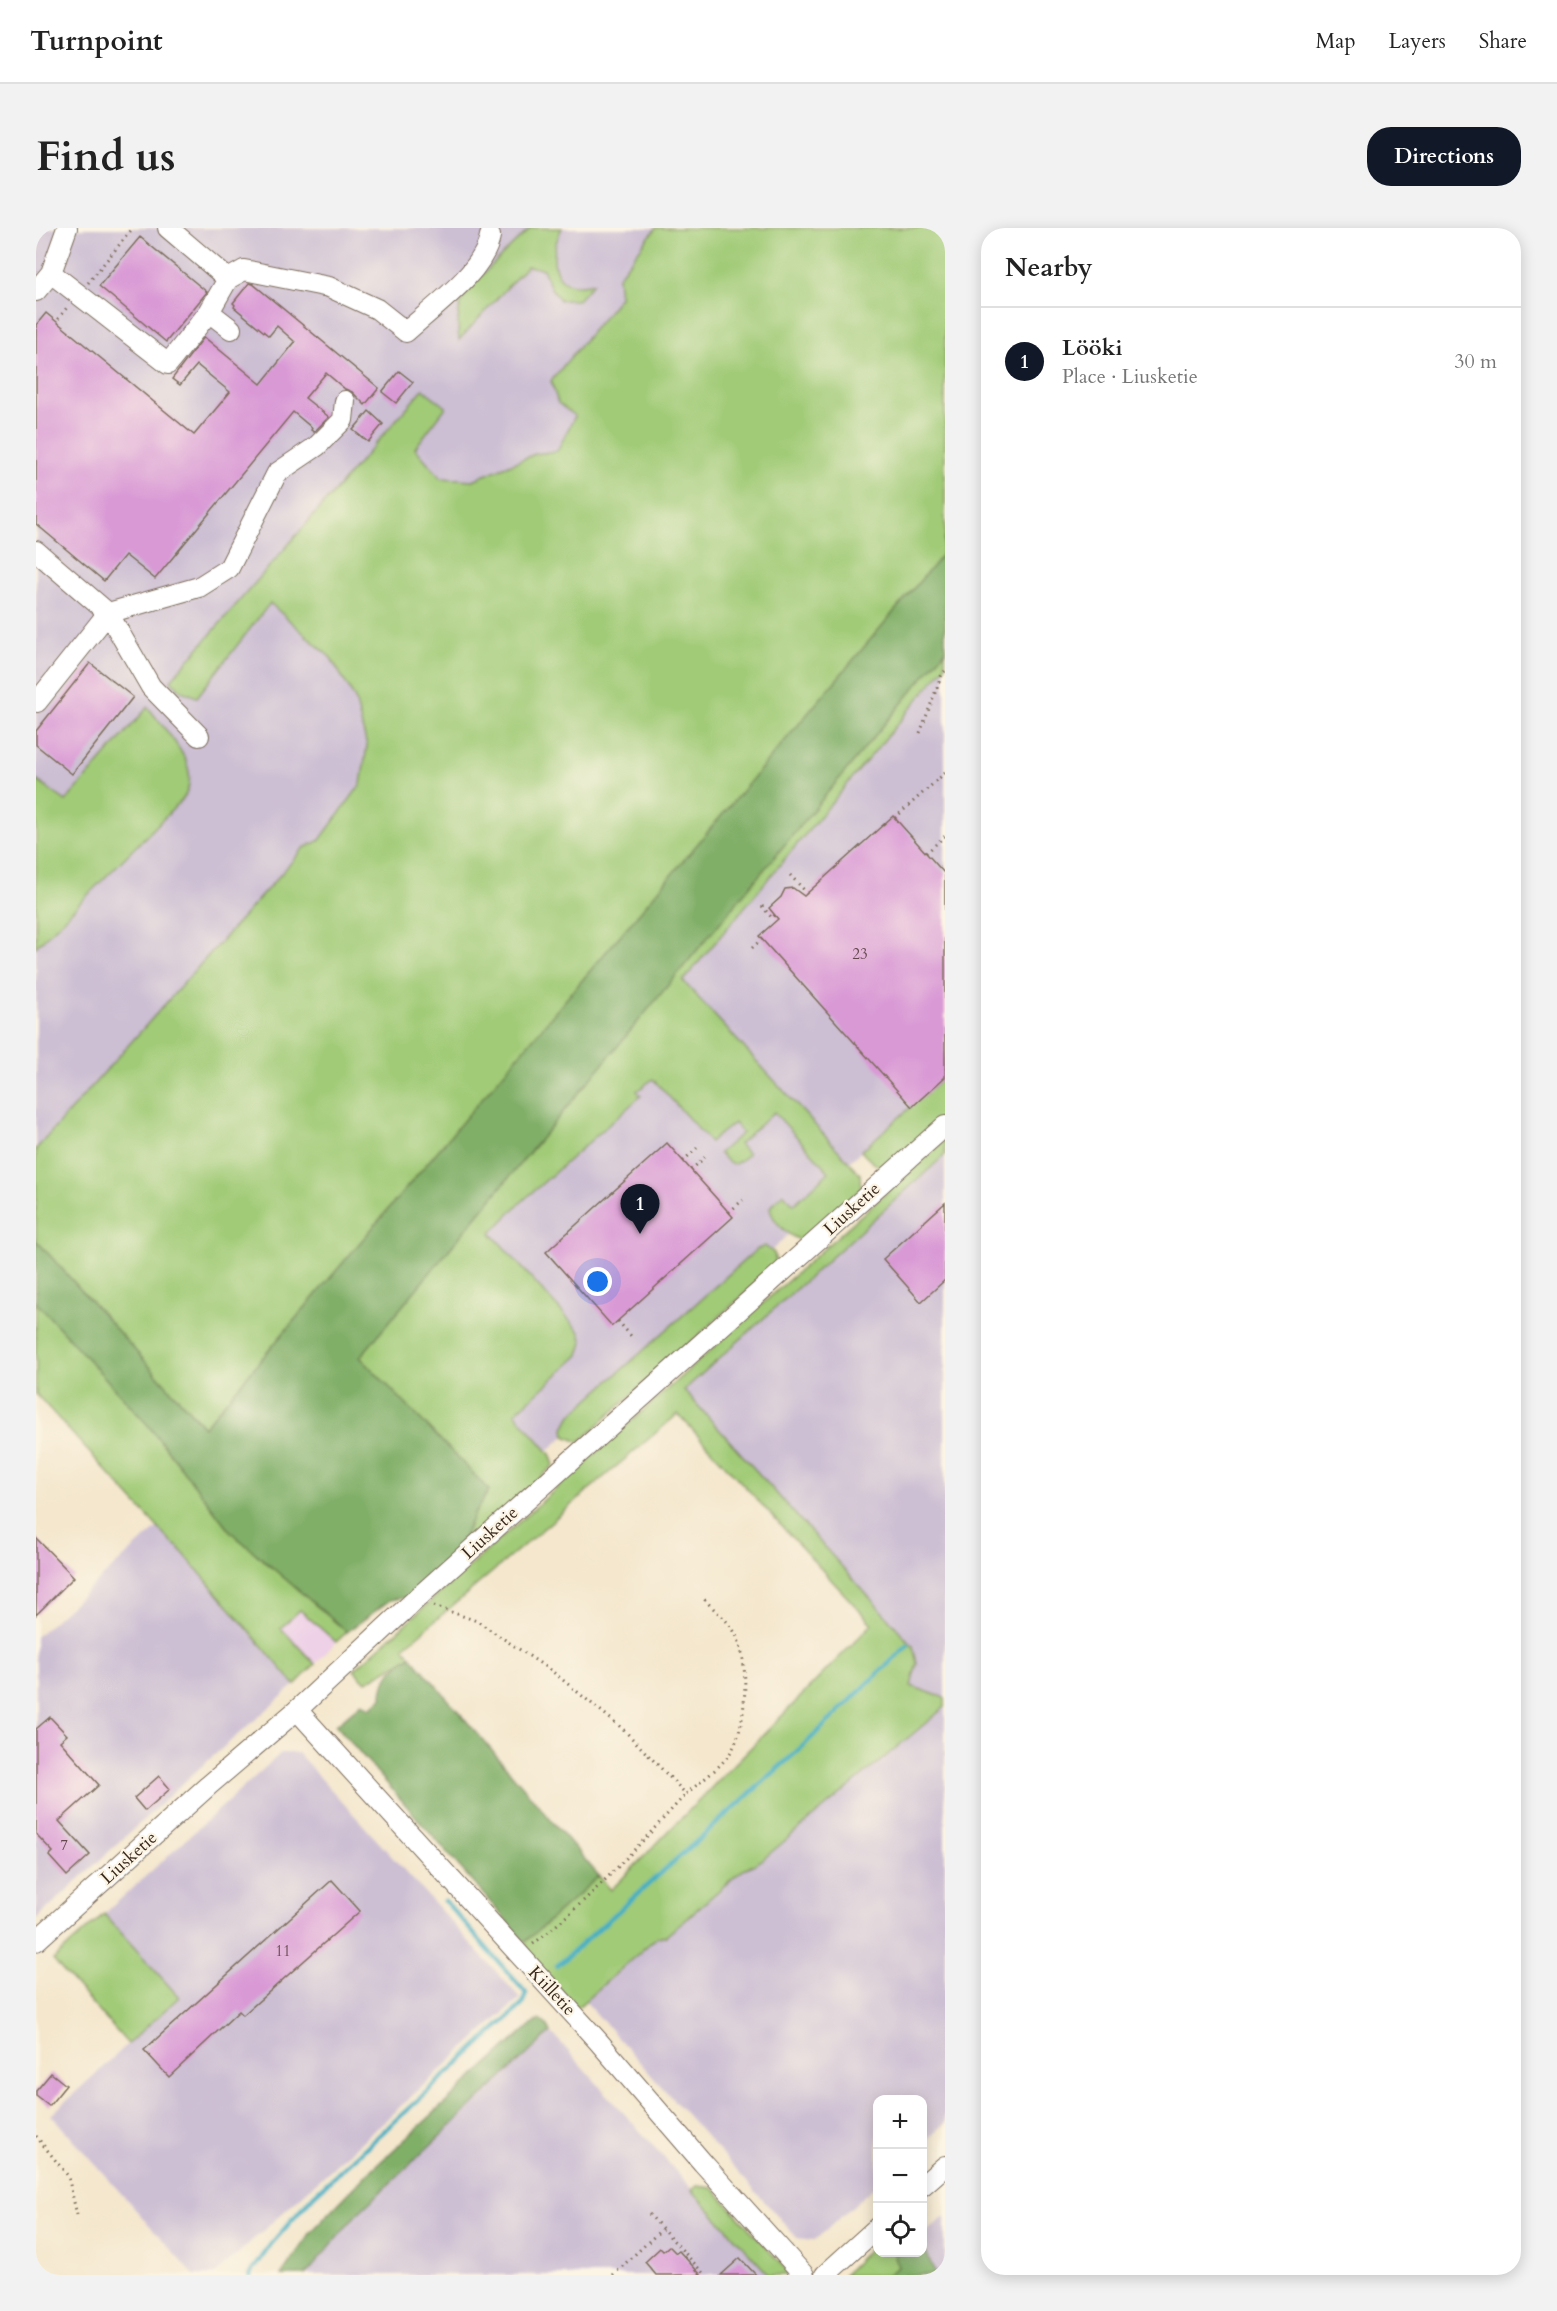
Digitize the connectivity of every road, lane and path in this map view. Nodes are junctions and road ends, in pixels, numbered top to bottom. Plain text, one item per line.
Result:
1 (67, 228) edge
2 (133, 228) edge
3 (168, 228) edge
4 (490, 236) dead end
5 (51, 273) junction
6 (228, 279) junction
7 (36, 291) edge
8 (80, 293) junction
9 (208, 312) junction
10 (58, 319) dead end
11 (231, 330) dead end
12 (345, 401) dead end
13 (36, 551) edge
14 (108, 613) junction
15 (945, 671) edge
16 (36, 701) edge
17 (920, 733) dead end
18 (199, 736) dead end
19 (945, 773) edge
20 (895, 818) dead end
21 (945, 836) edge
22 (926, 853) dead end
23 (790, 875) dead end
24 (807, 893) dead end
25 (762, 906) dead end
26 (775, 915) dead end
27 (762, 939) dead end
28 (752, 948) dead end
29 (945, 1126) edge
30 (697, 1148) dead end
31 (705, 1157) dead end
32 (683, 1161) dead end
33 (691, 1170) dead end
34 (742, 1200) dead end
35 (729, 1212) dead end
36 (618, 1321) dead end
37 (631, 1336) dead end
38 (704, 1599) dead end
39 (415, 1600) junction
40 (297, 1710) junction
41 (686, 1794) junction
42 (36, 1941) edge
43 (519, 1955) junction
44 (36, 2136) edge
45 (945, 2166) edge
46 (927, 2182) edge
47 (649, 2214) dead end
48 (77, 2215) dead end
49 (662, 2229) junction
50 (873, 2232) edge
51 (613, 2275) edge
52 (705, 2275) edge
53 (804, 2275) edge
54 (825, 2275) edge

1 - 5 street
2 - 8 path
3 - 6 street
4 - 6 street
5 - 7 street
5 - 8 street
6 - 9 street
8 - 9 street
8 - 10 path
9 - 11 street
12 - 14 street
13 - 14 street
14 - 16 street
14 - 18 street
15 - 17 path
19 - 20 path
21 - 22 path
23 - 24 path
25 - 26 path
27 - 28 path
29 - 39 street, Liusketie
30 - 32 path
31 - 33 path
34 - 35 path
36 - 37 path
38 - 41 path
39 - 40 street, Liusketie
39 - 41 path
40 - 42 street, Liusketie
40 - 43 street, Kiilletie
41 - 43 path
43 - 53 street, Kiilletie
44 - 48 path
45 - 46 street
47 - 49 path
49 - 51 path
49 - 52 path
50 - 54 street

